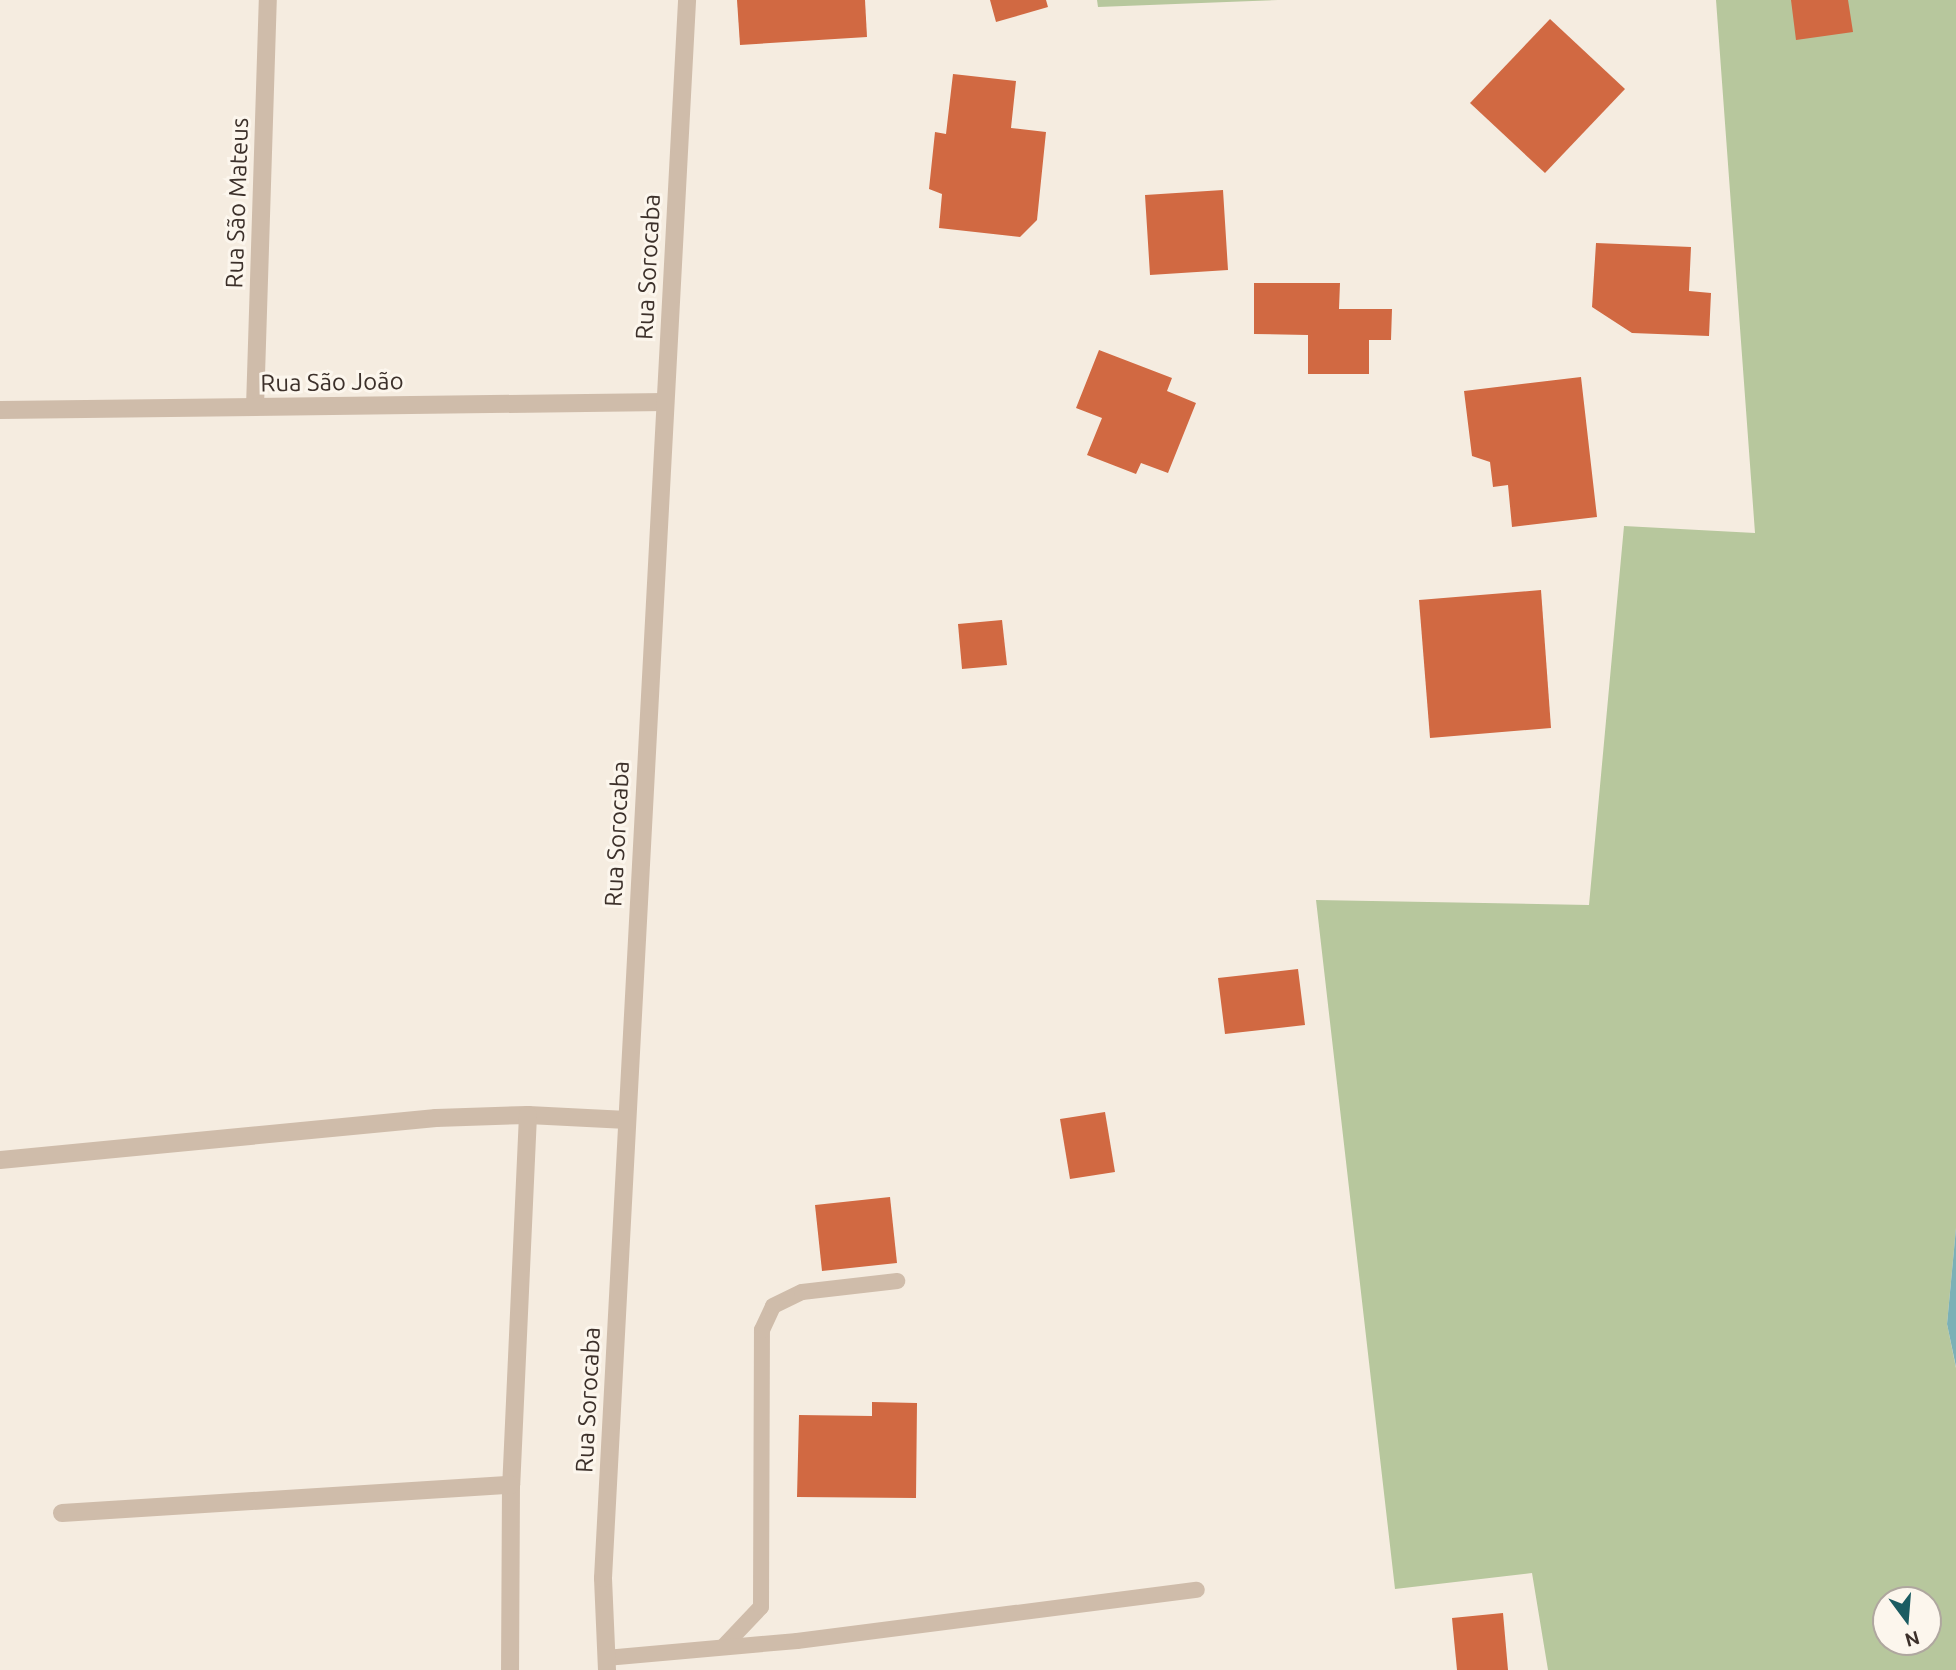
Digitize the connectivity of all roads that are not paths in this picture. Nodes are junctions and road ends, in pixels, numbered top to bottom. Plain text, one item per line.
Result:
1 (268, 0) edge
2 (687, 0) edge
3 (665, 402) junction
4 (255, 407) junction
5 (0, 410) edge
6 (528, 1115) junction
7 (627, 1120) junction
8 (0, 1160) edge
9 (897, 1281) dead end
10 (510, 1485) junction
11 (62, 1513) dead end
12 (1197, 1590) dead end
13 (723, 1647) junction
14 (606, 1664) edge
15 (510, 1670) edge

1 - 4 street, Rua São Mateus
2 - 3 street, Rua Sorocaba
3 - 4 street, Rua São João
3 - 7 street, Rua Sorocaba
4 - 5 street, Rua São João
6 - 7 street
6 - 8 street
6 - 10 street
7 - 14 street, Rua Sorocaba
9 - 13 lane
10 - 11 street
10 - 15 street
12 - 13 lane
13 - 14 lane

